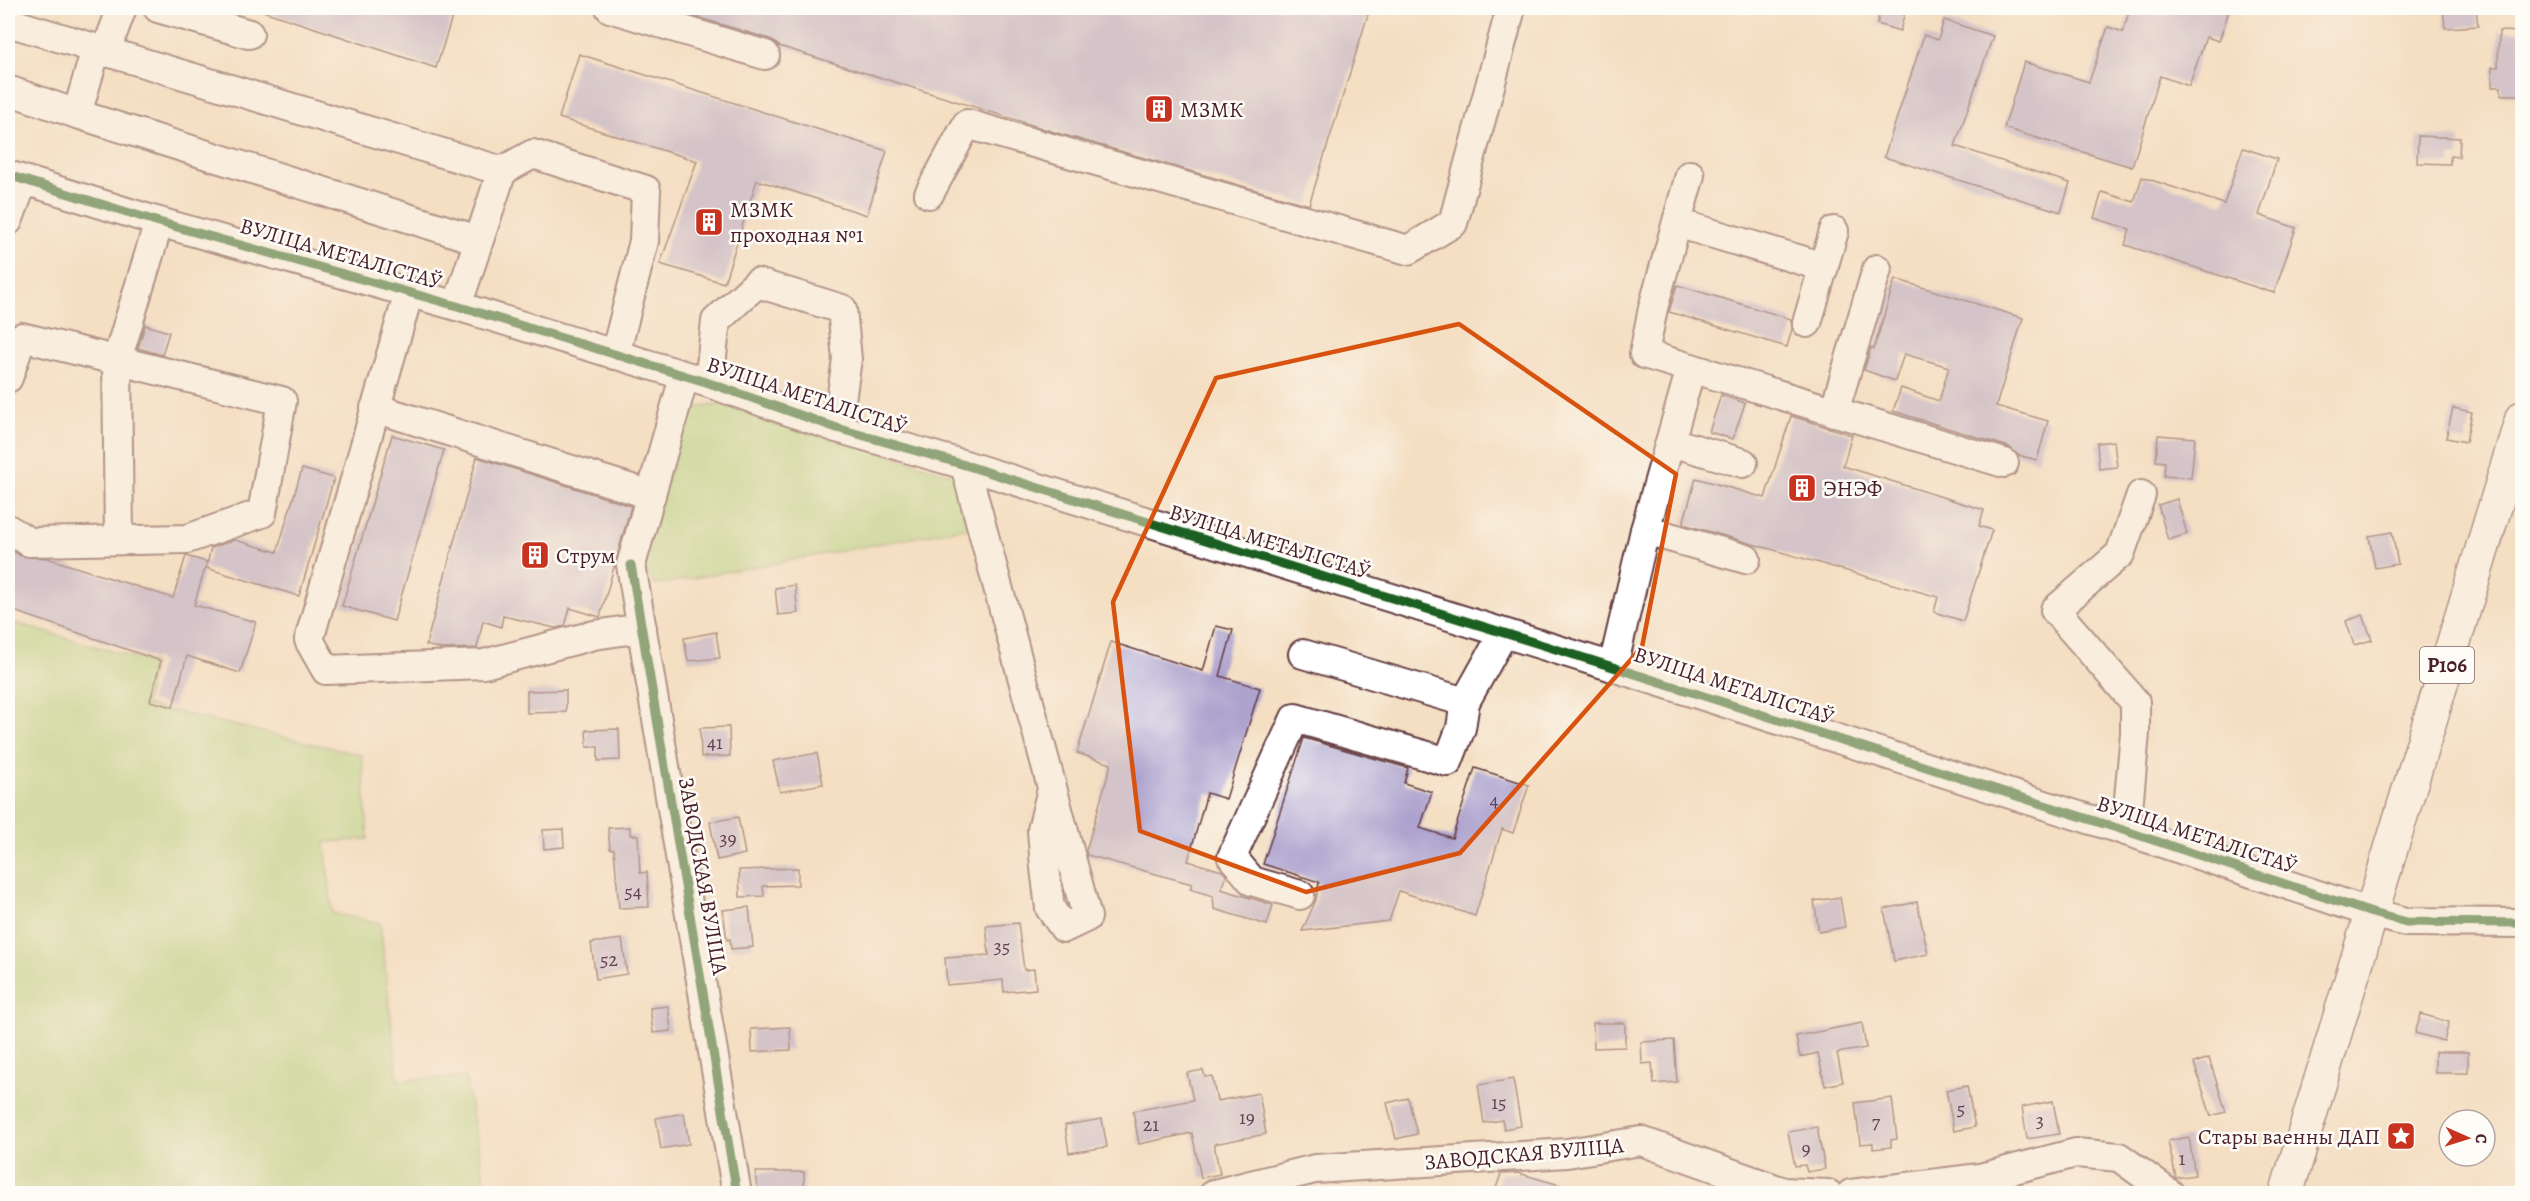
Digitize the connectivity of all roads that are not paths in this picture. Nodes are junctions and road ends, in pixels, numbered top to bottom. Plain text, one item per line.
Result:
1 (122, 8) edge
2 (158, 8) edge
3 (610, 8) edge
4 (1511, 8) edge
5 (8, 22) edge
6 (249, 34) dead end
7 (100, 51) junction
8 (765, 55) dead end
9 (8, 90) edge
10 (77, 114) junction
11 (502, 171) junction
12 (1689, 175) dead end
13 (15, 178) edge
14 (928, 194) dead end
15 (8, 221) edge
16 (159, 222) junction
17 (1677, 223) junction
18 (1834, 231) dead end
19 (478, 240) junction
20 (1824, 267) junction
21 (1877, 269) dead end
22 (409, 292) junction
23 (457, 306) junction
24 (1807, 323) dead end
25 (615, 355) junction
26 (117, 360) junction
27 (1691, 368) junction
28 (8, 378) edge
29 (696, 380) junction
30 (375, 408) junction
31 (1834, 412) junction
32 (2523, 418) edge
33 (837, 428) junction
34 (1671, 442) junction
35 (1743, 463) dead end
36 (2004, 463) dead end
37 (965, 465) junction
38 (651, 495) junction
39 (2140, 495) dead end
40 (8, 529) edge
41 (1646, 530) junction
42 (119, 540) junction
43 (1746, 559) dead end
44 (642, 628) junction
45 (1503, 634) junction
46 (1303, 654) dead end
47 (1613, 667) junction
48 (1465, 702) junction
49 (1052, 789) dead end
50 (2126, 831) junction
51 (1300, 895) dead end
52 (2372, 913) junction
53 (2523, 923) edge
54 (737, 1194) edge
55 (1214, 1194) edge
56 (1828, 1194) edge
57 (1851, 1194) edge
58 (2170, 1194) edge
59 (2286, 1194) edge

1 - 7 street
2 - 6 street
3 - 8 street
4 - 14 street
5 - 7 street
7 - 10 street
7 - 11 street
9 - 10 street
10 - 19 street
11 - 19 street
11 - 25 street
12 - 17 street
13 - 15 street
13 - 16 street, ВУЛІЦА МЕТАЛІСТАЎ
16 - 22 street, ВУЛІЦА МЕТАЛІСТАЎ
16 - 26 street
17 - 20 street
17 - 27 street
18 - 20 street
19 - 23 street
20 - 24 street
21 - 31 street
22 - 23 street, ВУЛІЦА МЕТАЛІСТАЎ
22 - 30 street
23 - 25 street, ВУЛІЦА МЕТАЛІСТАЎ
25 - 29 street, ВУЛІЦА МЕТАЛІСТАЎ
26 - 28 street
26 - 42 street
26 - 42 street
27 - 31 street
27 - 34 street
29 - 33 street, ВУЛІЦА МЕТАЛІСТАЎ
29 - 33 street, ЗАВОДСКАЯ ВУЛІЦА
29 - 38 street, ЗАВОДСКАЯ ВУЛІЦА
30 - 38 street
30 - 44 street
31 - 36 street
32 - 52 main road, Р106
33 - 37 street, ВУЛІЦА МЕТАЛІСТАЎ
34 - 35 street
34 - 41 street
37 - 45 street, ВУЛІЦА МЕТАЛІСТАЎ
37 - 49 street
38 - 44 street, ЗАВОДСКАЯ ВУЛІЦА
39 - 50 street
40 - 42 street
41 - 43 street
41 - 47 street
44 - 54 street, ЗАВОДСКАЯ ВУЛІЦА
45 - 47 street, ВУЛІЦА МЕТАЛІСТАЎ
45 - 48 street
46 - 48 street
47 - 50 street, ВУЛІЦА МЕТАЛІСТАЎ
48 - 51 street
50 - 52 street, ВУЛІЦА МЕТАЛІСТАЎ
52 - 53 street, ВУЛІЦА МЕТАЛІСТАЎ
52 - 59 main road, Р106
55 - 56 street, ЗАВОДСКАЯ ВУЛІЦА
57 - 58 street

